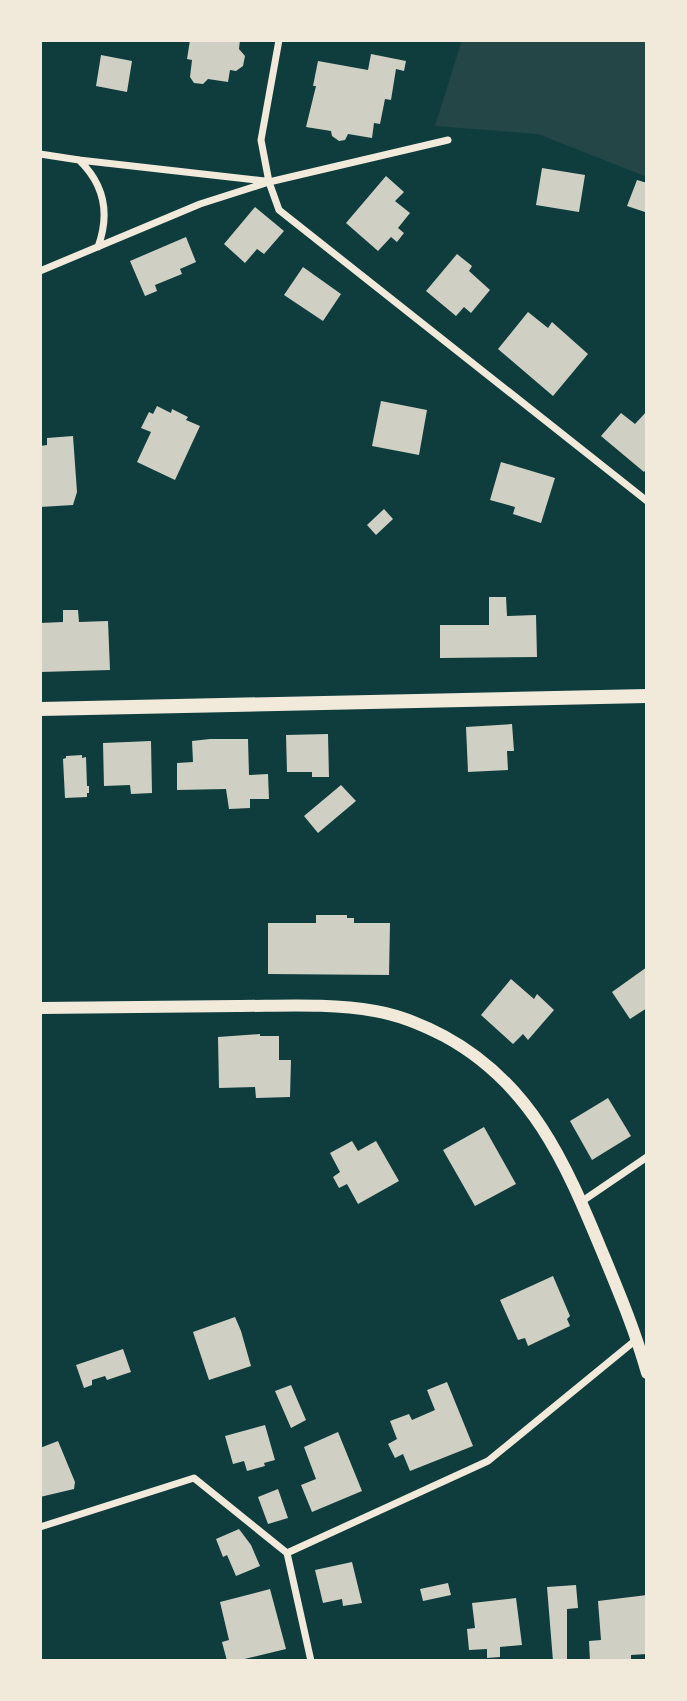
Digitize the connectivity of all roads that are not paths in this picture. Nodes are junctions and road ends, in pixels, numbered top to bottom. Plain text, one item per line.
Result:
1 (279, 40) edge
2 (448, 140) dead end
3 (40, 154) edge
4 (79, 160) junction
5 (269, 181) junction
6 (98, 247) junction
7 (40, 271) edge
8 (647, 500) edge
9 (647, 696) edge
10 (40, 709) edge
11 (40, 1007) edge
12 (647, 1157) edge
13 (581, 1202) junction
14 (638, 1338) junction
15 (647, 1373) edge
16 (40, 1527) edge
17 (287, 1553) junction
18 (311, 1661) edge

1 - 5 street
2 - 5 street
3 - 4 street
4 - 5 street
4 - 6 street
5 - 6 street
5 - 8 street
6 - 7 street
9 - 10 main road
11 - 13 street
12 - 13 street
13 - 14 street
14 - 15 street
14 - 17 street
16 - 17 street
17 - 18 street

